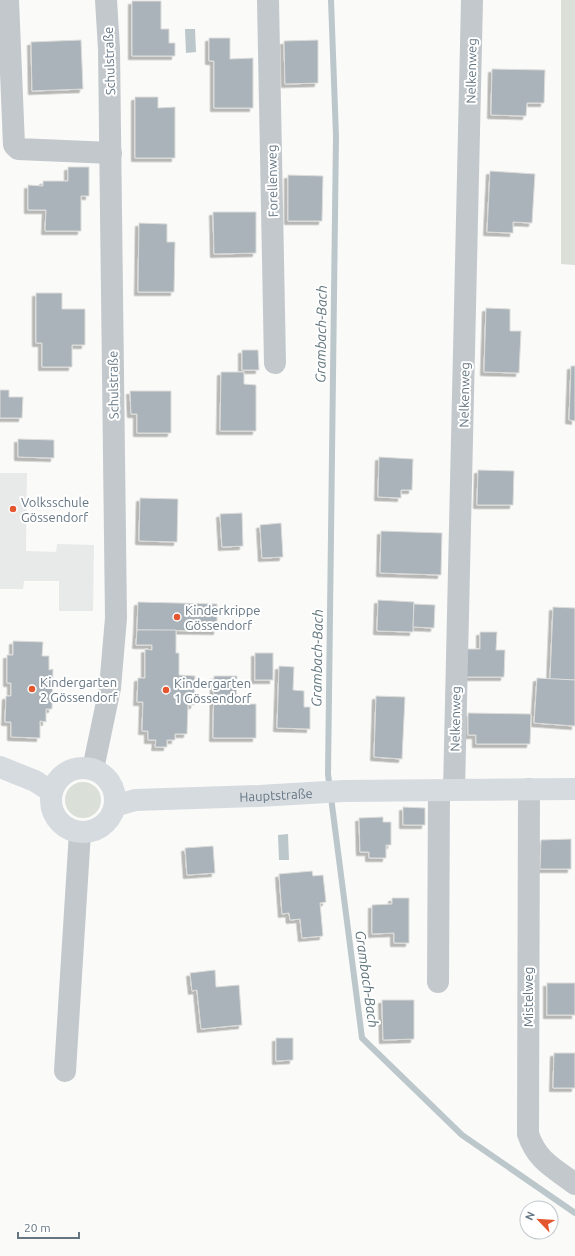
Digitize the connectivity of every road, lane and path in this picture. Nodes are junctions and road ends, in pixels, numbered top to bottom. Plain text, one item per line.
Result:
1 (8, 0) edge
2 (106, 0) edge
3 (268, 0) edge
4 (472, 0) edge
5 (111, 152) junction
6 (275, 363) dead end
7 (0, 767) edge
8 (93, 769) junction
9 (529, 789) junction
10 (575, 789) edge
11 (446, 791) junction
12 (52, 792) junction
13 (115, 806) junction
14 (80, 832) junction
15 (438, 982) dead end
16 (65, 1071) dead end
17 (575, 1184) edge

1 - 5 street
2 - 5 street, Schulstraße
3 - 6 street, Forellenweg
4 - 11 street, Nelkenweg
5 - 8 street, Schulstraße
7 - 12 main road
8 - 12 main road
8 - 13 main road
9 - 10 main road, Hauptstraße
9 - 11 main road, Hauptstraße
9 - 17 street, Mistelweg
11 - 13 main road, Hauptstraße
11 - 15 street
12 - 14 main road
13 - 14 main road
14 - 16 street

